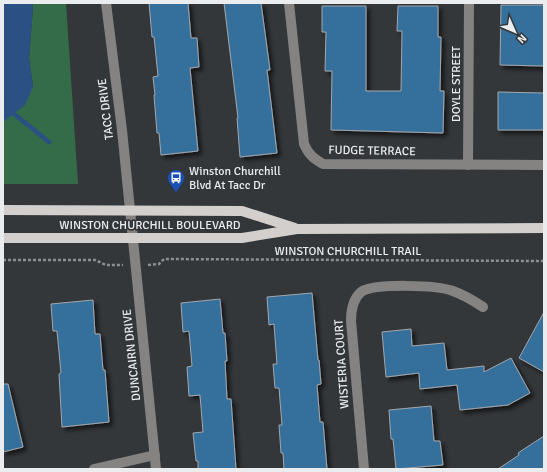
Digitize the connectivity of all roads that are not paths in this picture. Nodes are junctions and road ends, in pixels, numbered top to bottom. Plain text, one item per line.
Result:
1 (106, 3) edge
2 (289, 3) edge
3 (469, 3) edge
4 (468, 165) junction
5 (544, 165) edge
6 (3, 210) edge
7 (130, 211) junction
8 (544, 228) edge
9 (297, 229) junction
10 (3, 238) edge
11 (133, 238) junction
12 (483, 307) dead end
13 (155, 455) junction
14 (94, 469) edge
15 (156, 469) edge
16 (364, 469) edge

1 - 7 street, TACC DRIVE
2 - 4 street, FUDGE TERRACE
3 - 4 street, DOYLE STREET
4 - 5 street, FUDGE TERRACE
6 - 7 main road, WINSTON CHURCHILL BOULEVARD
7 - 9 main road, WINSTON CHURCHILL BOULEVARD
7 - 11 street, TACC DRIVE
8 - 9 main road, WINSTON CHURCHILL BOULEVARD
9 - 11 main road, WINSTON CHURCHILL BOULEVARD
10 - 11 main road, WINSTON CHURCHILL BOULEVARD
11 - 13 street, DUNCAIRN DRIVE
12 - 16 street, WISTERIA COURT
13 - 14 street
13 - 15 street, DUNCAIRN DRIVE

